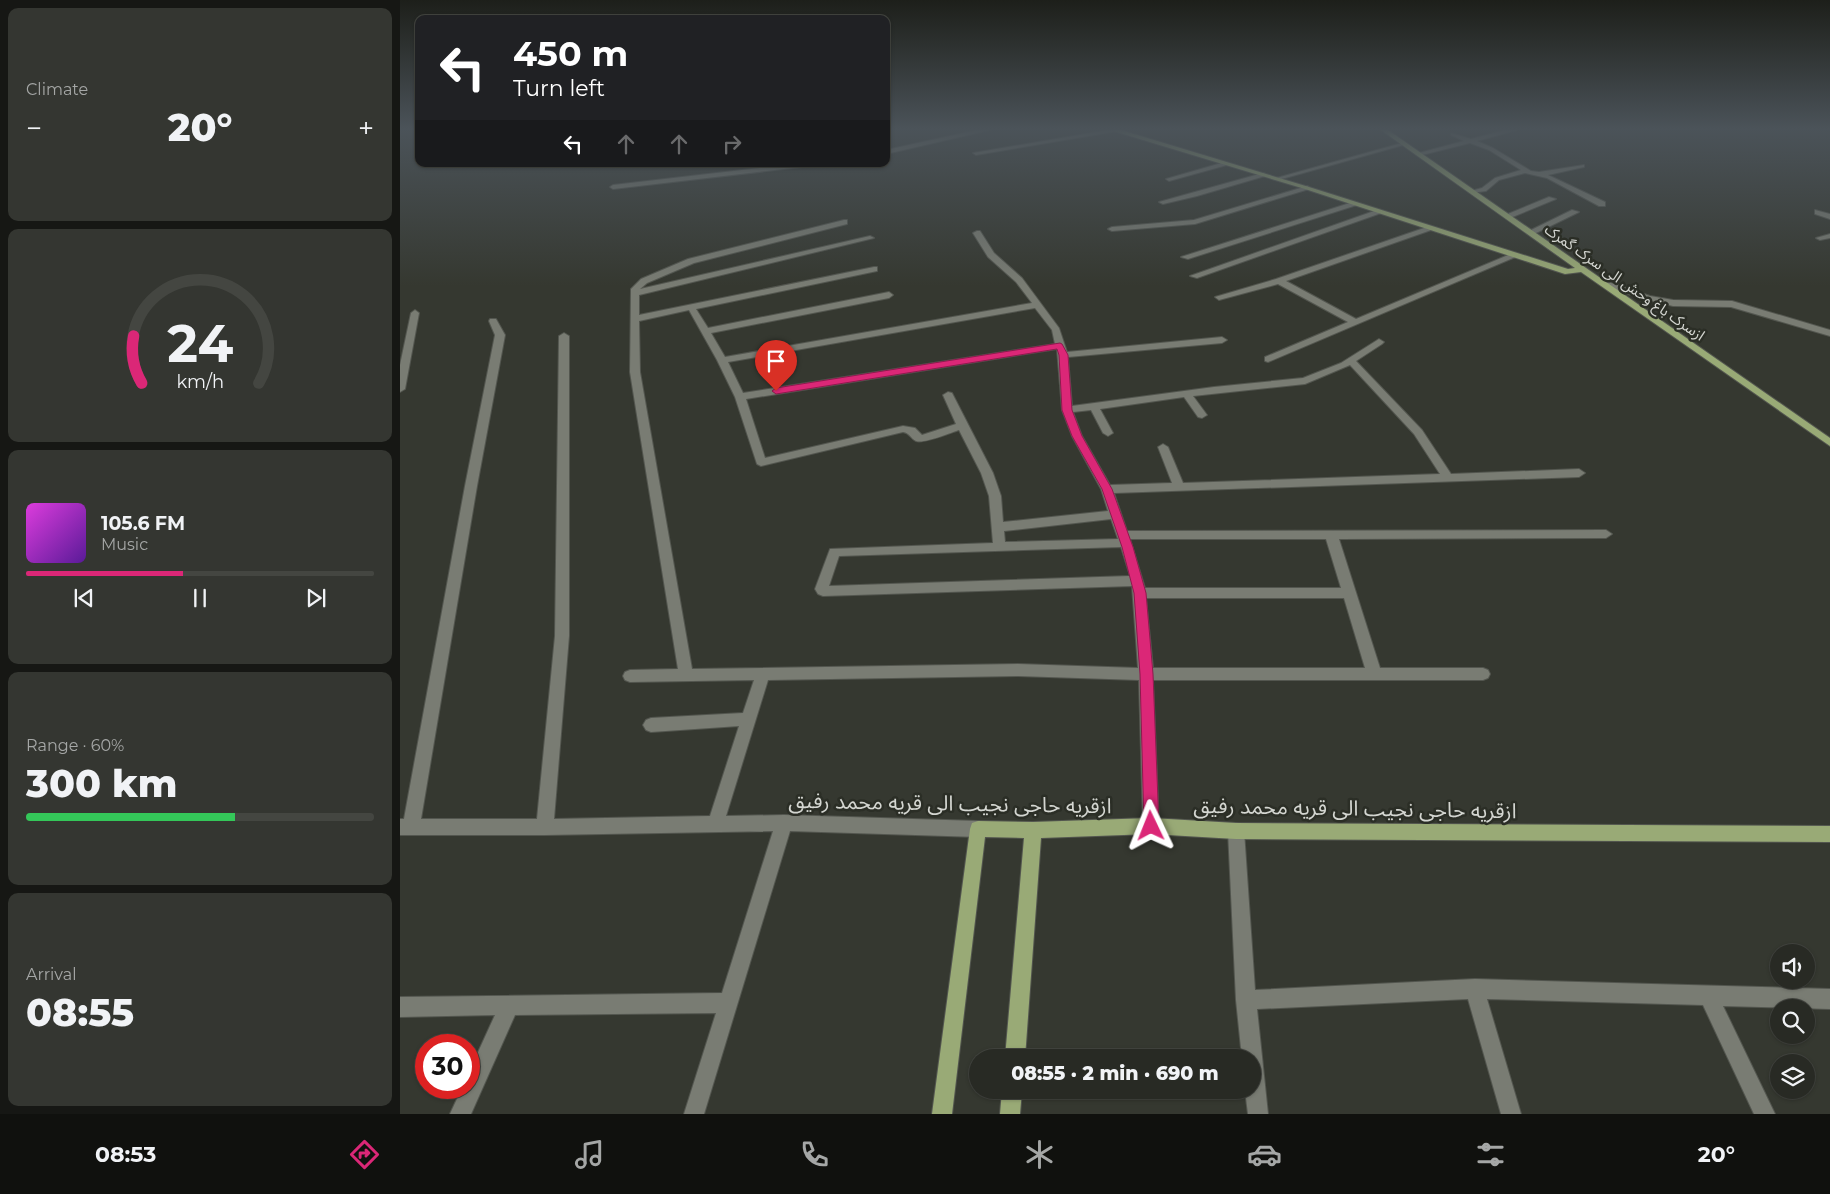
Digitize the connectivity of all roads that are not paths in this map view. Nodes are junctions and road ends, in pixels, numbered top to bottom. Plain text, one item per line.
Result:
1 (656, 182) edge
2 (1242, 182) edge
3 (1286, 182) edge
4 (1459, 182) edge
5 (1493, 182) edge
6 (1557, 182) edge
7 (613, 187) dead end
8 (1307, 188) junction
9 (1473, 192) junction
10 (1552, 199) dead end
11 (1163, 202) dead end
12 (1356, 204) junction
13 (1602, 204) dead end
14 (1380, 212) junction
15 (1575, 212) dead end
16 (1818, 212) dead end
17 (1508, 216) junction
18 (1830, 217) edge
19 (844, 222) dead end
20 (1112, 229) dead end
21 (1430, 229) junction
22 (1531, 232) junction
23 (977, 233) dead end
24 (1830, 236) edge
25 (870, 238) dead end
26 (1820, 238) dead end
27 (1516, 254) junction
28 (1185, 257) dead end
29 (874, 269) dead end
30 (1584, 269) junction
31 (1194, 276) dead end
32 (1279, 281) junction
33 (1605, 284) junction
34 (635, 293) junction
35 (889, 296) dead end
36 (1219, 297) dead end
37 (1037, 305) junction
38 (691, 307) junction
39 (415, 313) dead end
40 (635, 319) junction
41 (493, 321) dead end
42 (1355, 322) junction
43 (705, 331) junction
44 (1830, 333) edge
45 (564, 336) dead end
46 (1222, 340) dead end
47 (1379, 342) dead end
48 (1062, 350) junction
49 (1268, 359) dead end
50 (722, 360) junction
51 (1350, 360) junction
52 (400, 390) edge
53 (1187, 394) junction
54 (948, 395) dead end
55 (740, 397) junction
56 (1094, 406) junction
57 (1067, 410) junction
58 (1202, 415) dead end
59 (962, 426) junction
60 (1108, 433) dead end
61 (1830, 444) edge
62 (1163, 448) dead end
63 (1579, 473) dead end
64 (1448, 477) junction
65 (1179, 486) junction
66 (1107, 489) junction
67 (1116, 514) junction
68 (998, 527) junction
69 (1331, 534) junction
70 (1606, 534) dead end
71 (1124, 539) junction
72 (999, 546) junction
73 (1139, 587) junction
74 (1349, 593) junction
75 (1374, 673) junction
76 (763, 674) junction
77 (1146, 674) junction
78 (1483, 674) dead end
79 (686, 675) junction
80 (630, 676) dead end
81 (747, 719) junction
82 (651, 725) dead end
83 (784, 823) junction
84 (715, 825) junction
85 (1151, 826) junction
86 (406, 827) edge
87 (545, 827) junction
88 (978, 829) junction
89 (1033, 830) junction
90 (1236, 831) junction
91 (1830, 834) edge
92 (1475, 989) junction
93 (1709, 997) junction
94 (1830, 999) edge
95 (1246, 1000) junction
96 (728, 1003) junction
97 (510, 1005) junction
98 (400, 1007) edge
99 (1016, 1049) edge
100 (1251, 1049) edge
101 (1011, 1099) edge
102 (1256, 1099) edge
103 (460, 1114) edge
104 (694, 1114) edge
105 (942, 1114) edge
106 (1010, 1114) edge
107 (1258, 1114) edge
108 (1511, 1114) edge
109 (1765, 1114) edge

1 - 7 street
2 - 11 street
3 - 8 main road
4 - 9 main road, ازسرک باغ وحش الی سرک گمرک
5 - 9 street
6 - 13 street
8 - 12 main road
8 - 20 street
9 - 17 main road, ازسرک باغ وحش الی سرک گمرک
10 - 17 street
12 - 14 main road
12 - 28 street
14 - 21 main road
14 - 31 street
15 - 22 street
16 - 18 street
17 - 22 main road, ازسرک باغ وحش الی سرک گمرک
19 - 34 street
21 - 27 main road
21 - 32 street
22 - 30 main road, ازسرک باغ وحش الی سرک گمرک
23 - 37 street
24 - 26 street
25 - 34 street
27 - 30 main road
27 - 42 street
29 - 38 street
30 - 33 main road, ازسرک باغ وحش الی سرک گمرک
32 - 36 street
32 - 42 street
33 - 44 street
33 - 61 main road, ازسرک باغ وحش الی سرک گمرک
34 - 40 street
35 - 43 street
37 - 48 street
37 - 50 street
38 - 40 street
38 - 43 street
39 - 52 street
40 - 79 street
41 - 86 street
42 - 49 street
43 - 50 street
45 - 87 street
46 - 48 street
47 - 51 street
48 - 55 street
48 - 57 street
50 - 55 street
51 - 53 street
51 - 64 street
53 - 56 street
53 - 58 street
54 - 59 street
55 - 59 street
56 - 57 street
56 - 60 street
57 - 66 street
59 - 68 street
62 - 65 street
63 - 64 street
64 - 65 street
65 - 66 street
66 - 67 street
67 - 68 street
67 - 71 street
68 - 72 street
69 - 70 street
69 - 71 street
69 - 74 street
71 - 72 street
71 - 73 street
72 - 73 street
73 - 74 street
73 - 77 street
74 - 75 street
75 - 77 street
75 - 78 street
76 - 77 street
76 - 79 street
76 - 81 street
77 - 85 street
79 - 80 street
81 - 82 street
81 - 84 street
83 - 84 street, ازقریه حاجی نجیب الی قریه محمد رفیق
83 - 88 street, ازقریه حاجی نجیب الی قریه محمد رفیق
83 - 96 street
84 - 87 street, ازقریه حاجی نجیب الی قریه محمد رفیق
85 - 89 main road, ازقریه حاجی نجیب الی قریه محمد رفیق
85 - 90 main road, ازقریه حاجی نجیب الی قریه محمد رفیق
86 - 87 street, ازقریه حاجی نجیب الی قریه محمد رفیق
88 - 89 main road, ازقریه حاجی نجیب الی قریه محمد رفیق
88 - 105 main road
89 - 99 main road
90 - 91 main road, ازقریه حاجی نجیب الی قریه محمد رفیق
90 - 95 street
92 - 93 street
92 - 95 street
92 - 108 street
93 - 94 street
93 - 109 street
95 - 100 street
96 - 97 street
96 - 104 street
97 - 98 street
97 - 103 street
101 - 106 main road
102 - 107 street

